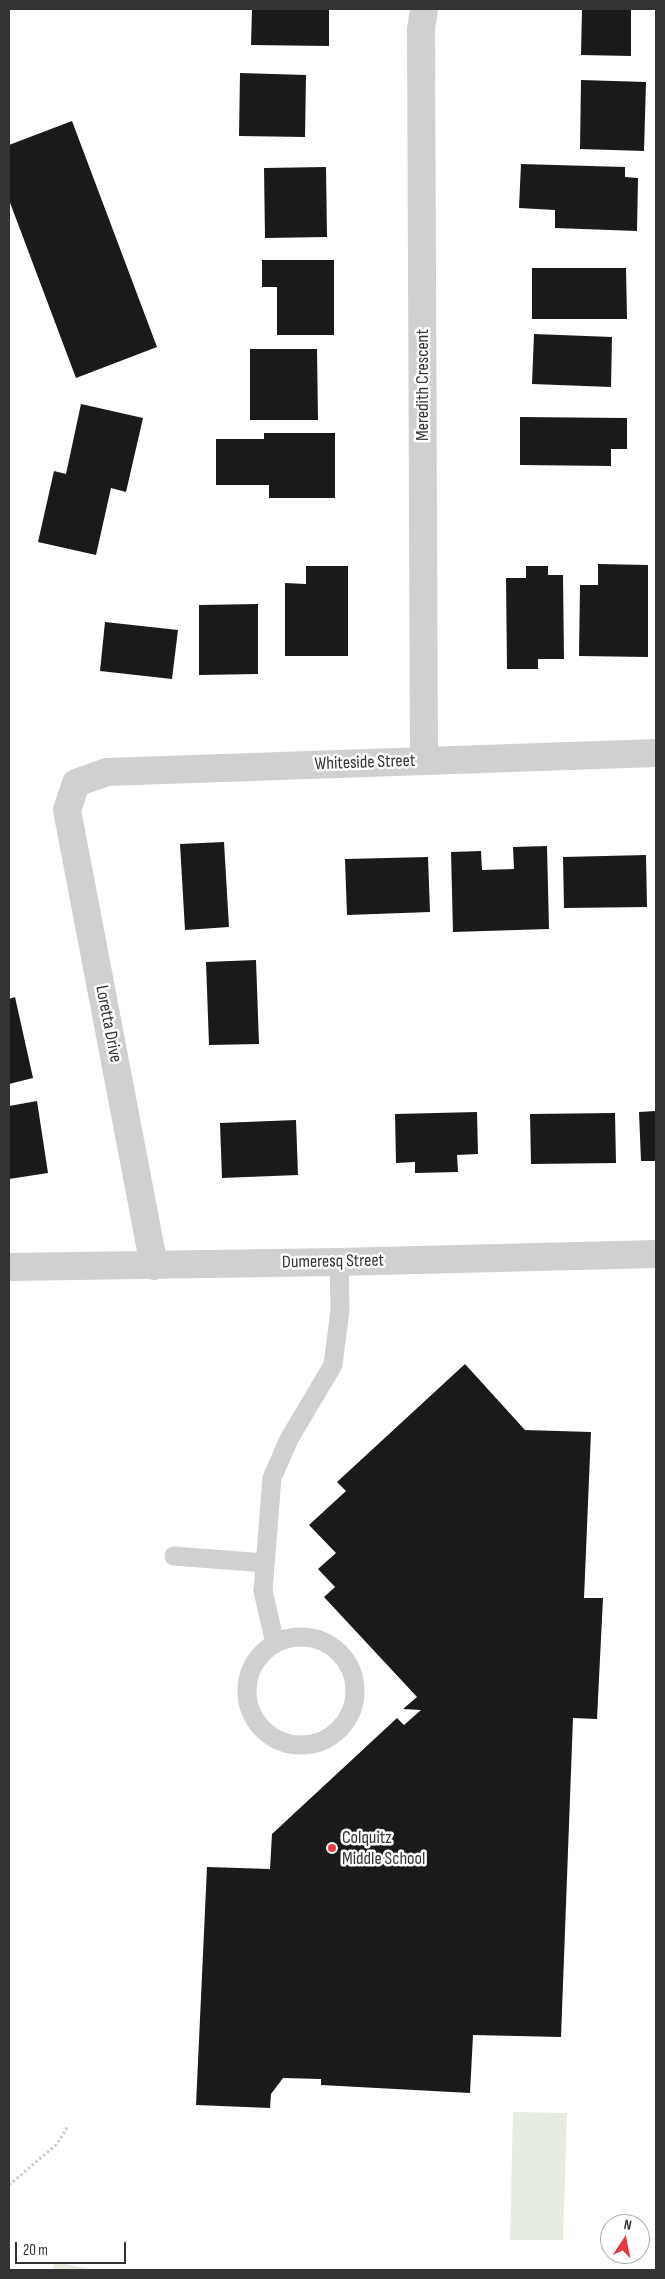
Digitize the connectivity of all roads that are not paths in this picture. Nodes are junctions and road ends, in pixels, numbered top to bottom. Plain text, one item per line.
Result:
1 (424, 9) edge
2 (656, 753) edge
3 (424, 760) junction
4 (76, 783) joint
5 (656, 1254) edge
6 (339, 1262) junction
7 (154, 1266) junction
8 (9, 1267) edge
9 (174, 1556) dead end
10 (265, 1563) junction
11 (275, 1643) junction

1 - 3 street, Meredith Crescent
2 - 3 street, Whiteside Street
3 - 4 street, Whiteside Street
4 - 7 street, Loretta Drive
5 - 6 street, Dumeresq Street
6 - 7 street, Dumeresq Street
6 - 10 lane
7 - 8 street, Dumeresq Street
9 - 10 lane
10 - 11 lane
11 - 11 lane

